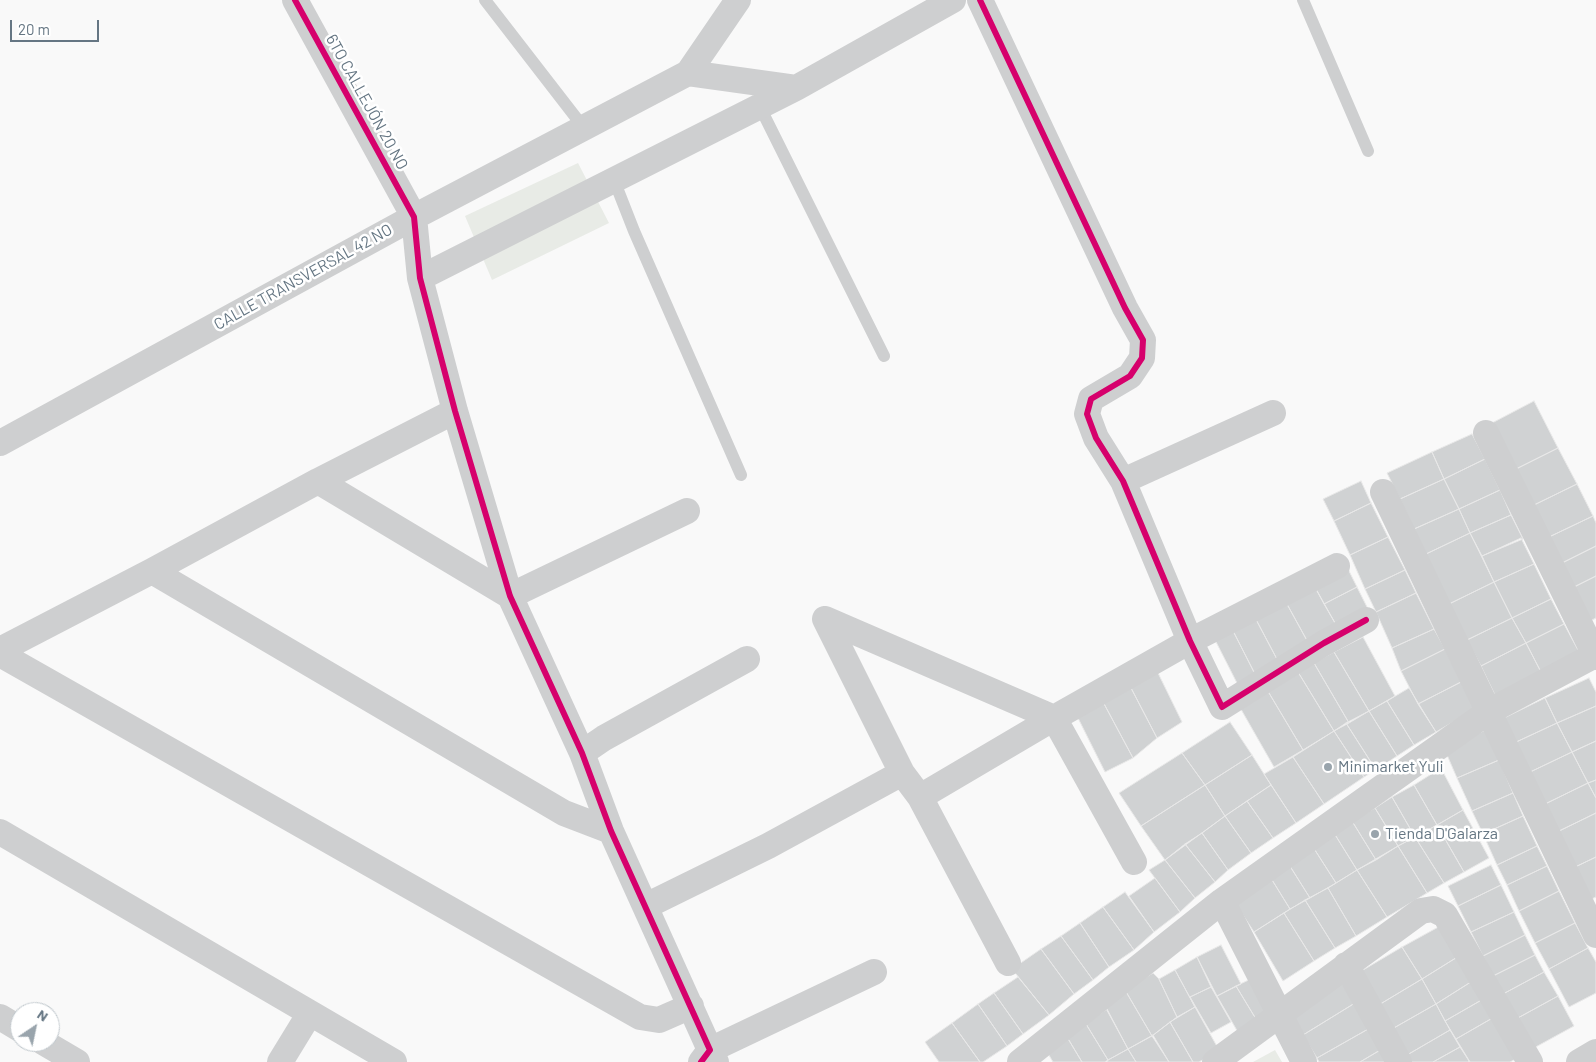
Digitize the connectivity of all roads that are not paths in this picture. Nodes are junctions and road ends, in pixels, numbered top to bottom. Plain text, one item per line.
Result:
1 (295, 0) edge
2 (485, 0) edge
3 (738, 0) edge
4 (924, 0) edge
5 (953, 0) edge
6 (980, 0) edge
7 (1303, 0) edge
8 (902, 27) junction
9 (688, 73) junction
10 (796, 88) junction
11 (760, 107) junction
12 (584, 128) junction
13 (1368, 150) dead end
14 (614, 180) junction
15 (414, 217) junction
16 (420, 278) junction
17 (884, 356) dead end
18 (455, 411) junction
19 (1272, 413) dead end
20 (1486, 433) dead end
21 (0, 443) edge
22 (741, 475) dead end
23 (318, 481) junction
24 (1123, 481) junction
25 (1383, 492) dead end
26 (687, 511) dead end
27 (1338, 566) dead end
28 (152, 571) junction
29 (510, 596) junction
30 (1366, 620) dead end
31 (1190, 641) junction
32 (0, 652) edge
33 (1596, 656) edge
34 (747, 659) dead end
35 (1488, 712) junction
36 (1054, 718) junction
37 (582, 753) junction
38 (902, 773) junction
39 (920, 797) junction
40 (0, 832) edge
41 (611, 832) junction
42 (1134, 862) dead end
43 (1222, 901) junction
44 (646, 906) junction
45 (1596, 935) edge
46 (1008, 963) dead end
47 (1346, 965) junction
48 (874, 972) dead end
49 (691, 1006) junction
50 (310, 1013) junction
51 (1280, 1014) junction
52 (60, 1052) edge
53 (1596, 1052) edge
54 (709, 1058) edge
55 (77, 1062) edge
56 (280, 1062) edge
57 (394, 1062) edge
58 (1020, 1062) edge
59 (1215, 1062) edge
60 (1304, 1062) edge
61 (1399, 1062) edge
62 (1530, 1062) edge
63 (1579, 1062) edge

1 - 15 street, 6TO CALLEJÓN 20 NO
2 - 12 lane
3 - 9 street
4 - 8 street
5 - 8 street
6 - 24 street
7 - 13 lane
8 - 10 street
9 - 10 street
9 - 12 street, CALLE TRANSVERSAL 42 NO
10 - 11 street
11 - 14 street
11 - 17 lane
12 - 15 street, CALLE TRANSVERSAL 42 NO
14 - 16 street
14 - 22 lane
15 - 16 street
15 - 21 street, CALLE TRANSVERSAL 42 NO
16 - 18 street
18 - 23 street
18 - 29 street
19 - 24 street
20 - 33 street
23 - 28 street
23 - 29 street
24 - 31 street
25 - 35 street
26 - 29 street
27 - 31 street
28 - 32 street
28 - 41 street
29 - 37 street
30 - 31 street
31 - 36 street
32 - 49 street
33 - 35 street
34 - 37 street
35 - 43 street
35 - 45 street
36 - 38 street
36 - 39 street
36 - 42 street
37 - 41 street
38 - 39 street
38 - 44 street
39 - 46 street
40 - 50 street
41 - 44 street
43 - 51 street
43 - 58 street
44 - 49 street
47 - 51 street
47 - 61 street
47 - 62 street
48 - 54 street
49 - 54 street
50 - 56 street
50 - 57 street
51 - 59 street
51 - 60 street
52 - 55 street
53 - 63 street

